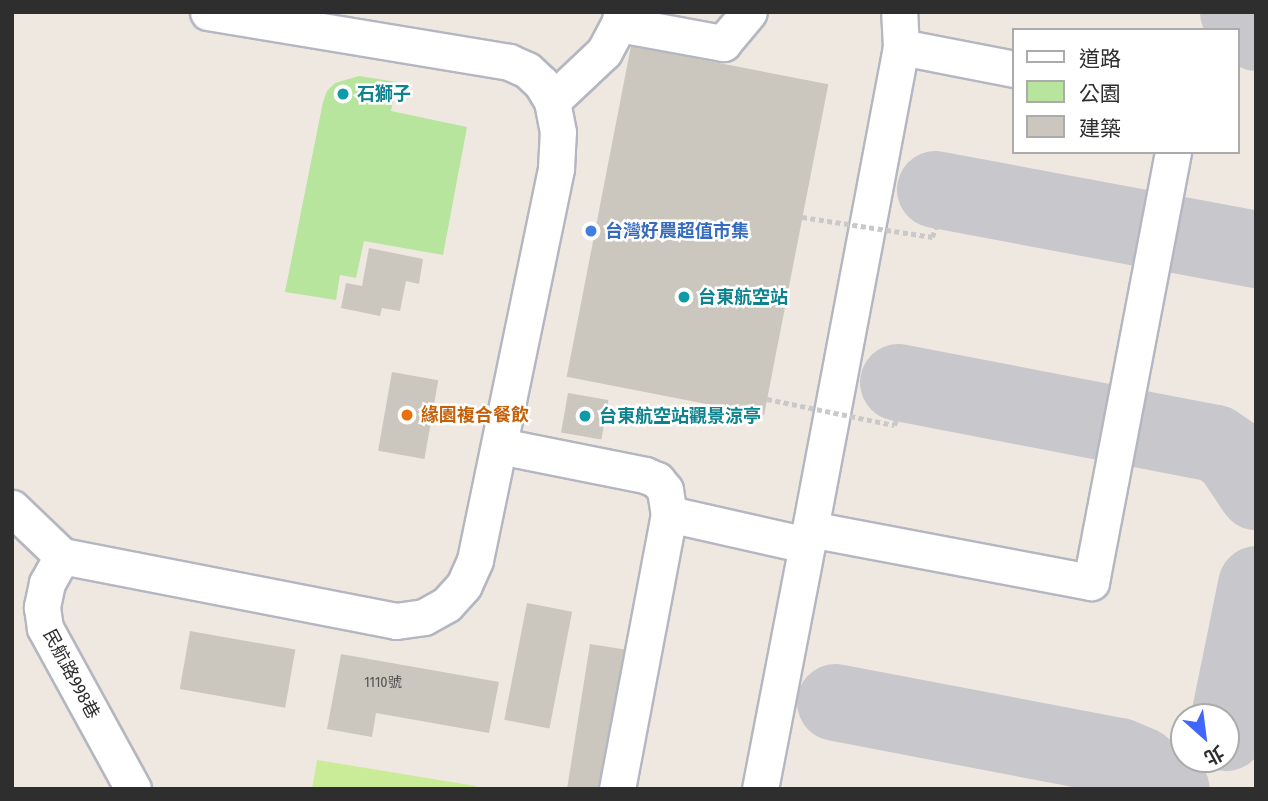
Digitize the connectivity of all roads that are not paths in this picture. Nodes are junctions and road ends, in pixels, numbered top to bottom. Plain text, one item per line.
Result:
1 (749, 12) edge
2 (899, 12) edge
3 (216, 13) edge
4 (621, 18) edge
5 (901, 47) junction
6 (1012, 69) edge
7 (552, 101) junction
8 (1173, 154) edge
9 (500, 446) junction
10 (12, 508) edge
11 (668, 514) junction
12 (809, 537) junction
13 (62, 556) junction
14 (133, 789) edge
15 (617, 789) edge
16 (760, 789) edge

1 - 4 street
2 - 5 street
3 - 7 street
4 - 7 street
5 - 6 street
5 - 12 street
7 - 9 street
8 - 12 street
9 - 11 street
9 - 13 street
10 - 13 street
11 - 12 street
11 - 15 street
12 - 16 street
13 - 14 street, 民航路998巷

